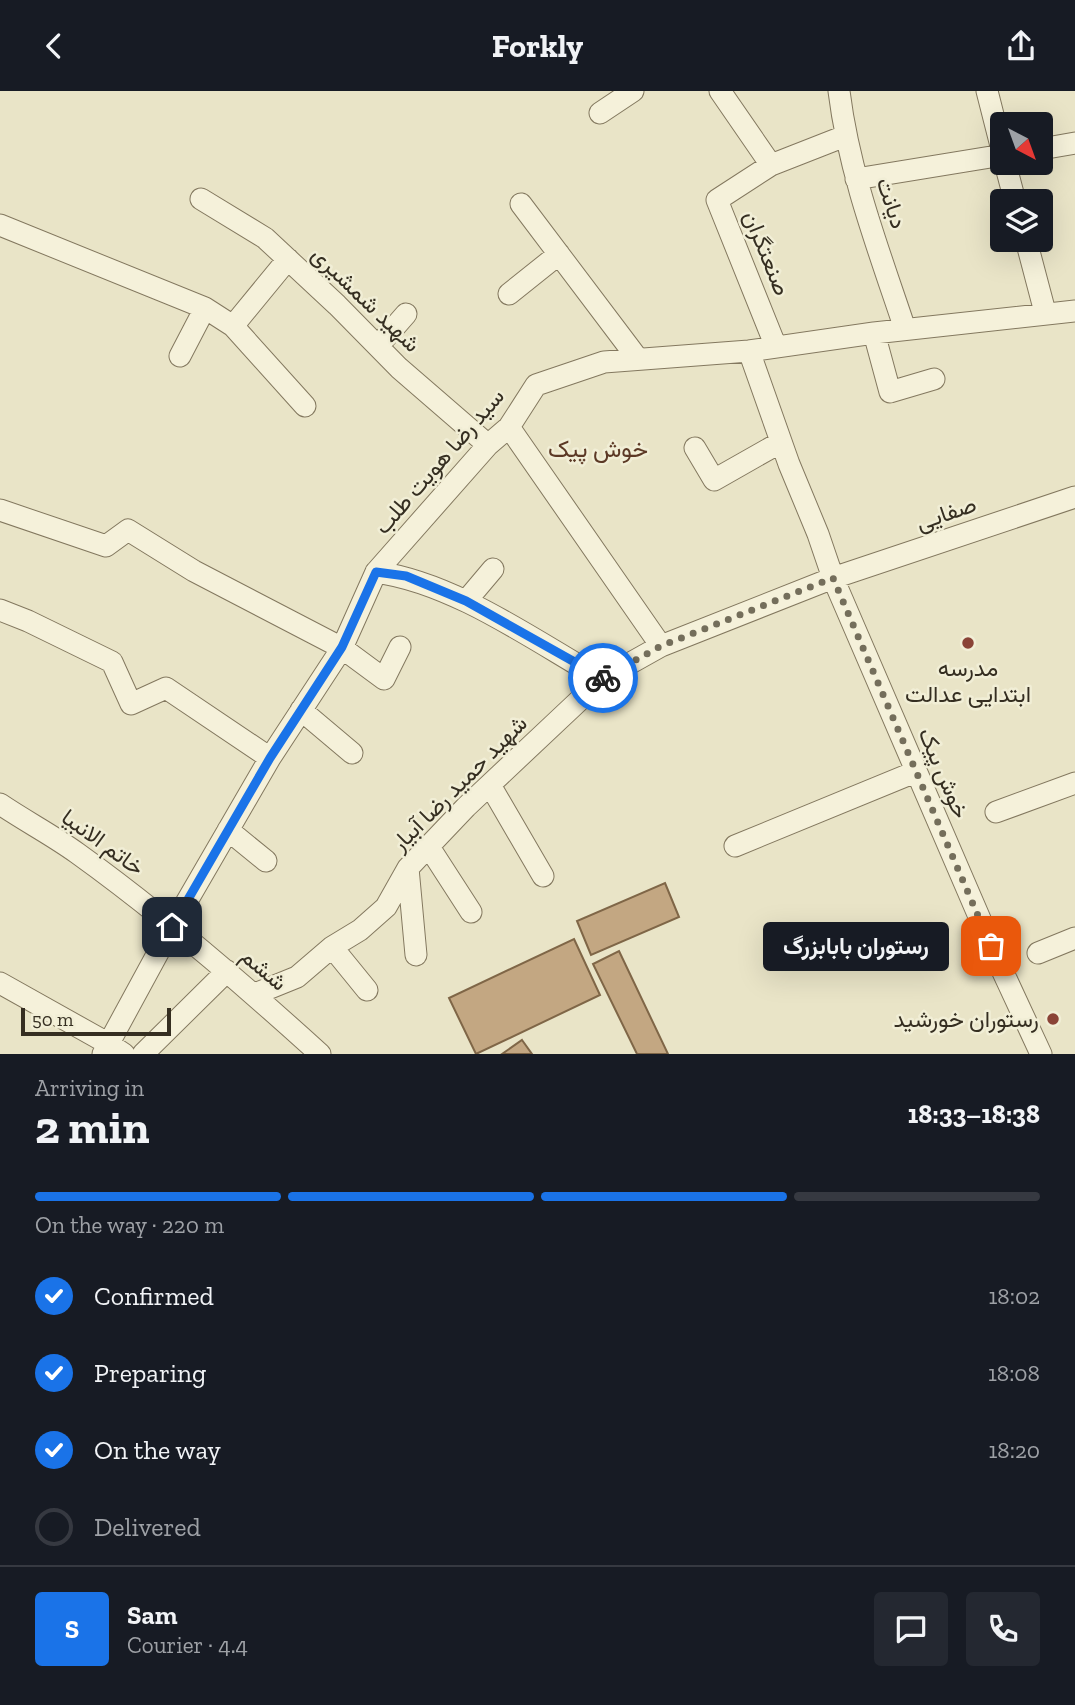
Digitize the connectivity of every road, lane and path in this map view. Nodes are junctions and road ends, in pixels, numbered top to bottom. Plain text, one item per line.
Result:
1 (633, 91) edge
2 (719, 91) edge
3 (839, 91) edge
4 (987, 91) edge
5 (992, 112) edge
6 (600, 113) dead end
7 (845, 136) junction
8 (1075, 143) edge
9 (1054, 147) edge
10 (990, 157) edge
11 (771, 165) junction
12 (856, 179) junction
13 (201, 199) dead end
14 (521, 204) dead end
15 (0, 225) edge
16 (1029, 252) edge
17 (559, 254) junction
18 (288, 260) junction
19 (509, 293) dead end
20 (205, 308) junction
21 (1075, 311) edge
22 (1045, 312) junction
23 (405, 314) dead end
24 (233, 326) junction
25 (905, 329) junction
26 (874, 333) junction
27 (378, 346) junction
28 (776, 347) junction
29 (750, 351) junction
30 (180, 356) dead end
31 (638, 359) junction
32 (934, 379) dead end
33 (304, 406) dead end
34 (509, 427) junction
35 (781, 442) junction
36 (488, 445) junction
37 (695, 448) dead end
38 (1075, 497) edge
39 (0, 510) edge
40 (493, 569) dead end
41 (376, 572) junction
42 (833, 578) junction
43 (466, 601) junction
44 (0, 610) edge
45 (661, 646) junction
46 (342, 647) junction
47 (400, 647) dead end
48 (602, 679) junction
49 (301, 710) junction
50 (352, 753) dead end
51 (270, 758) junction
52 (915, 772) junction
53 (1075, 783) edge
54 (490, 785) junction
55 (0, 804) edge
56 (996, 812) dead end
57 (228, 830) junction
58 (734, 846) dead end
59 (429, 847) junction
60 (266, 862) dead end
61 (408, 868) junction
62 (543, 876) dead end
63 (471, 912) dead end
64 (172, 927) junction
65 (1075, 938) edge
66 (332, 947) junction
67 (1038, 953) dead end
68 (416, 955) dead end
69 (227, 971) junction
70 (0, 983) edge
71 (367, 990) dead end
72 (254, 994) junction
73 (112, 1051) edge
74 (143, 1054) edge
75 (320, 1054) edge
76 (1041, 1054) edge

1 - 6 street
2 - 11 street
3 - 7 street, دیانت
4 - 5 street
7 - 11 street, صنعتگران
7 - 12 street, دیانت
8 - 9 street
10 - 12 street
11 - 28 street, صنعتگران
12 - 25 street, دیانت
13 - 18 street, شهید شمشیری
14 - 17 street
15 - 20 street
16 - 22 street
17 - 19 street
17 - 31 street
18 - 24 street
18 - 27 street, شهید شمشیری
20 - 24 street
20 - 30 street
21 - 22 street, سید رضا هویت طلب
22 - 25 street, سید رضا هویت طلب
23 - 27 street
24 - 33 street
25 - 26 street, سید رضا هویت طلب
26 - 28 street, سید رضا هویت طلب
26 - 32 street
27 - 36 street, شهید شمشیری
28 - 29 street, سید رضا هویت طلب
29 - 31 street, سید رضا هویت طلب
29 - 35 street, خوش پیک
31 - 34 street, سید رضا هویت طلب
34 - 36 street, سید رضا هویت طلب
34 - 45 street
35 - 37 street
35 - 42 street, خوش پیک
36 - 41 street, سید رضا هویت طلب
38 - 42 street, صفایی
39 - 46 street
40 - 43 street
41 - 43 street
41 - 46 street, سید رضا هویت طلب
42 - 45 street, شهید حمید رضا آبیار
42 - 52 street, خوش پیک
43 - 48 street
44 - 51 street
45 - 48 street, شهید حمید رضا آبیار
46 - 47 street
46 - 49 street, سید رضا هویت طلب
48 - 54 street, شهید حمید رضا آبیار
49 - 50 street
49 - 51 street, سید رضا هویت طلب
51 - 57 street, سید رضا هویت طلب
52 - 58 street
52 - 76 street, خوش پیک
53 - 56 street
54 - 59 street, شهید حمید رضا آبیار
54 - 62 street
55 - 64 street, خاتم الانبیا
57 - 60 street
57 - 64 street, سید رضا هویت طلب
59 - 61 street, شهید حمید رضا آبیار
59 - 63 street
61 - 66 street, شهید حمید رضا آبیار
61 - 68 street
64 - 69 street, ششم
64 - 73 street, سید رضا هویت طلب
65 - 67 street
66 - 71 street
66 - 72 street, شهید حمید رضا آبیار
69 - 72 street, ششم
69 - 74 street
70 - 73 street
72 - 75 street, ششم

